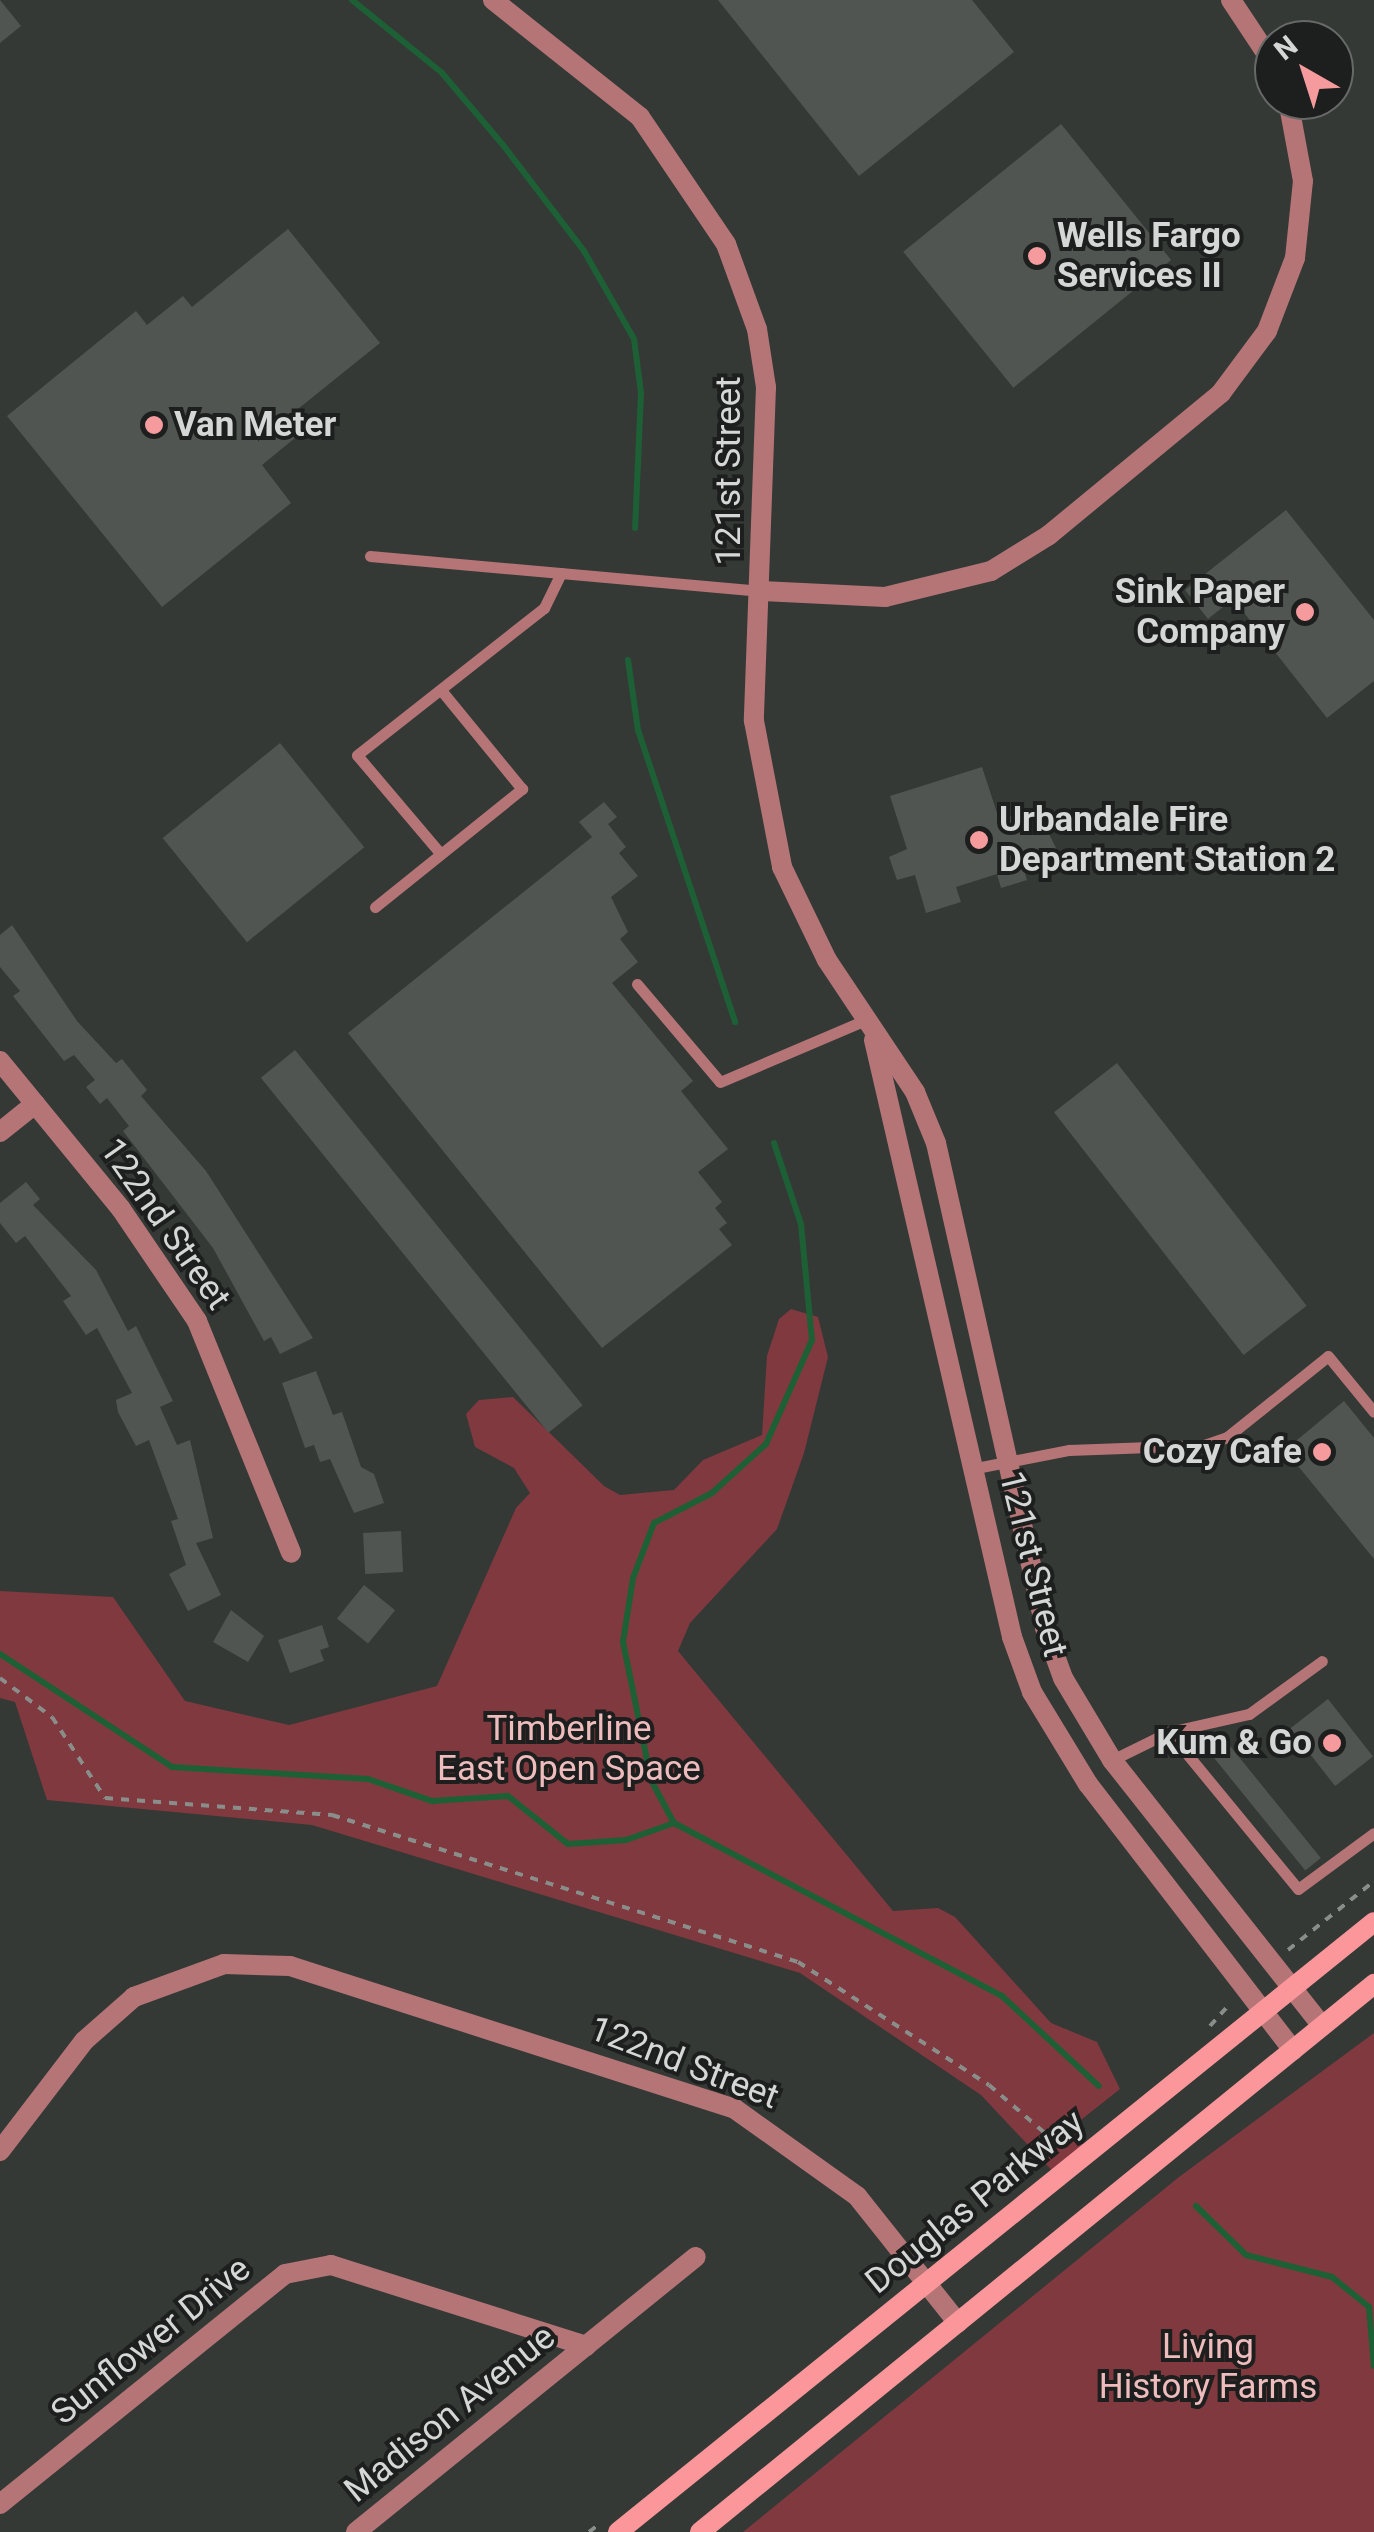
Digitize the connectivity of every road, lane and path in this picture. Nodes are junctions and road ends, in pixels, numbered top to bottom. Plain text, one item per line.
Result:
1 (493, 0) edge
2 (1231, 0) edge
3 (1254, 35) edge
4 (1292, 120) edge
5 (370, 556) dead end
6 (560, 573) junction
7 (760, 591) junction
8 (441, 690) junction
9 (440, 854) junction
10 (375, 907) dead end
11 (636, 984) dead end
12 (868, 1019) junction
13 (0, 1061) edge
14 (35, 1104) junction
15 (0, 1132) edge
16 (1374, 1412) edge
17 (1010, 1462) junction
18 (976, 1468) junction
19 (292, 1552) dead end
20 (1322, 1661) dead end
21 (0, 1678) edge
22 (1169, 1732) junction
23 (1112, 1760) junction
24 (1374, 1833) edge
25 (1374, 1880) edge
26 (1374, 1922) edge
27 (1273, 1963) junction
28 (1374, 1984) edge
29 (1244, 1987) junction
30 (1294, 1988) junction
31 (1263, 2012) junction
32 (1322, 2026) junction
33 (1206, 2030) dead end
34 (1294, 2050) junction
35 (1075, 2136) dead end
36 (0, 2151) edge
37 (696, 2256) dead end
38 (926, 2283) junction
39 (958, 2323) junction
40 (586, 2346) junction
41 (0, 2504) edge
42 (356, 2532) edge
43 (618, 2532) edge
44 (700, 2532) edge

1 - 7 street, 121st Street
2 - 3 street
4 - 7 street
5 - 6 lane
6 - 7 lane
6 - 8 lane
7 - 12 street, 121st Street
8 - 9 lane
8 - 9 lane
9 - 10 lane
11 - 12 lane
12 - 17 street, 121st Street
12 - 18 street, 121st Street
13 - 14 street, 122nd Street
14 - 15 street
14 - 19 street, 122nd Street
16 - 17 lane
17 - 18 lane
17 - 23 street, 121st Street
18 - 29 street, 121st Street
20 - 22 lane
21 - 35 path
22 - 23 lane
22 - 24 lane
23 - 27 street, 121st Street
25 - 27 path
26 - 30 main road, Douglas Parkway
27 - 30 street, 121st Street
28 - 32 main road
29 - 31 street, 121st Street
29 - 33 path
30 - 31 main road, Douglas Parkway
30 - 32 street, 121st Street
31 - 34 street, 121st Street
31 - 38 main road, Douglas Parkway
32 - 34 main road
34 - 39 main road
36 - 38 street, 122nd Street
37 - 40 street, Madison Avenue
38 - 39 street, 122nd Street
38 - 43 main road, Douglas Parkway
39 - 44 main road
40 - 41 street, Sunflower Drive
40 - 42 street, Madison Avenue

